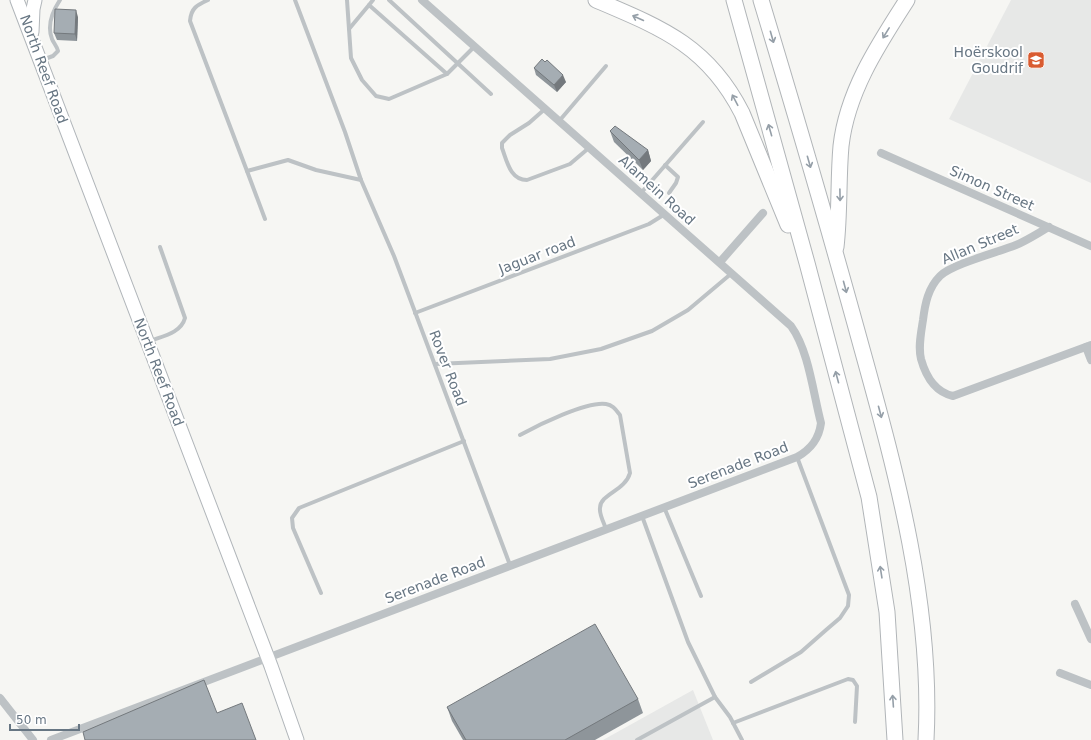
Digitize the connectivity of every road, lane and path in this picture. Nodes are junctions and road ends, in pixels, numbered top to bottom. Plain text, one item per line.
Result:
1 (35, 0) edge
2 (60, 0) edge
3 (208, 0) edge
4 (295, 0) edge
5 (347, 0) edge
6 (373, 0) edge
7 (389, 0) edge
8 (422, 0) edge
9 (596, 0) edge
10 (734, 0) edge
11 (761, 0) edge
12 (907, 0) edge
13 (19, 1) edge
14 (369, 5) junction
15 (349, 29) junction
16 (32, 39) junction
17 (475, 46) junction
18 (40, 61) junction
19 (459, 63) junction
20 (606, 66) dead end
21 (447, 74) junction
22 (491, 94) dead end
23 (546, 108) junction
24 (560, 120) junction
25 (703, 122) dead end
26 (590, 147) junction
27 (881, 153) dead end
28 (665, 165) junction
29 (247, 171) junction
30 (360, 180) junction
31 (641, 193) junction
32 (669, 193) dead end
33 (763, 213) dead end
34 (665, 214) junction
35 (265, 219) dead end
36 (1048, 227) junction
37 (1091, 246) edge
38 (160, 247) dead end
39 (836, 253) junction
40 (720, 262) junction
41 (807, 263) junction
42 (732, 273) junction
43 (415, 313) junction
44 (147, 342) junction
45 (1088, 346) edge
46 (1091, 360) edge
47 (434, 364) junction
48 (820, 432) joint
49 (520, 435) dead end
50 (464, 441) junction
51 (797, 457) junction
52 (664, 507) junction
53 (642, 516) junction
54 (606, 529) junction
55 (510, 565) junction
56 (321, 593) dead end
57 (701, 596) dead end
58 (1075, 604) dead end
59 (1091, 639) edge
60 (267, 657) junction
61 (1060, 673) dead end
62 (751, 682) dead end
63 (1091, 685) edge
64 (715, 697) junction
65 (0, 698) edge
66 (855, 722) dead end
67 (733, 723) junction
68 (33, 740) edge
69 (51, 740) edge
70 (297, 740) edge
71 (637, 740) edge
72 (742, 740) edge
73 (895, 740) edge
74 (926, 740) edge

1 - 16 main road
2 - 18 lane
3 - 29 lane
4 - 30 lane, Rover Road
5 - 15 lane
6 - 14 lane
7 - 19 lane
8 - 17 street, Alamein Road
41 -> 9 highway
41 -> 10 highway
11 -> 39 highway
12 -> 39 highway
13 - 16 main road, North Reef Road
14 - 15 lane
14 - 21 lane
15 - 21 lane
16 - 18 main road, North Reef Road
17 - 19 lane
17 - 23 street, Alamein Road
18 - 44 main road, North Reef Road
19 - 21 lane
19 - 22 lane
20 - 24 lane
23 - 24 street, Alamein Road
23 - 26 lane
24 - 26 street, Alamein Road
25 - 28 lane
26 - 31 street, Alamein Road
27 - 36 street, Simon Street
28 - 31 lane
28 - 32 lane
29 - 30 lane
29 - 35 lane
30 - 43 lane, Rover Road
31 - 34 street, Alamein Road
33 - 40 street
34 - 40 street, Alamein Road
34 - 43 lane, Jaguar road
36 - 37 street, Simon Street
36 - 45 street, Allan Street
38 - 44 lane
39 -> 74 highway
40 - 42 street, Alamein Road
73 -> 41 highway
42 - 47 lane
42 - 48 street, Alamein Road
43 - 47 lane, Rover Road
44 - 60 main road, North Reef Road
45 - 46 street
47 - 50 lane, Rover Road
48 - 51 street, Serenade Road
49 - 54 lane
50 - 55 lane, Rover Road
50 - 56 lane
51 - 52 street, Serenade Road
51 - 62 lane
52 - 53 street, Serenade Road
52 - 57 lane
53 - 54 street, Serenade Road
53 - 64 lane
54 - 55 street, Serenade Road
55 - 60 street, Serenade Road
58 - 59 street
60 - 69 street, Serenade Road
60 - 70 main road, North Reef Road
61 - 63 street
64 - 67 lane
64 - 71 lane
65 - 68 street
66 - 67 lane
67 - 72 lane

